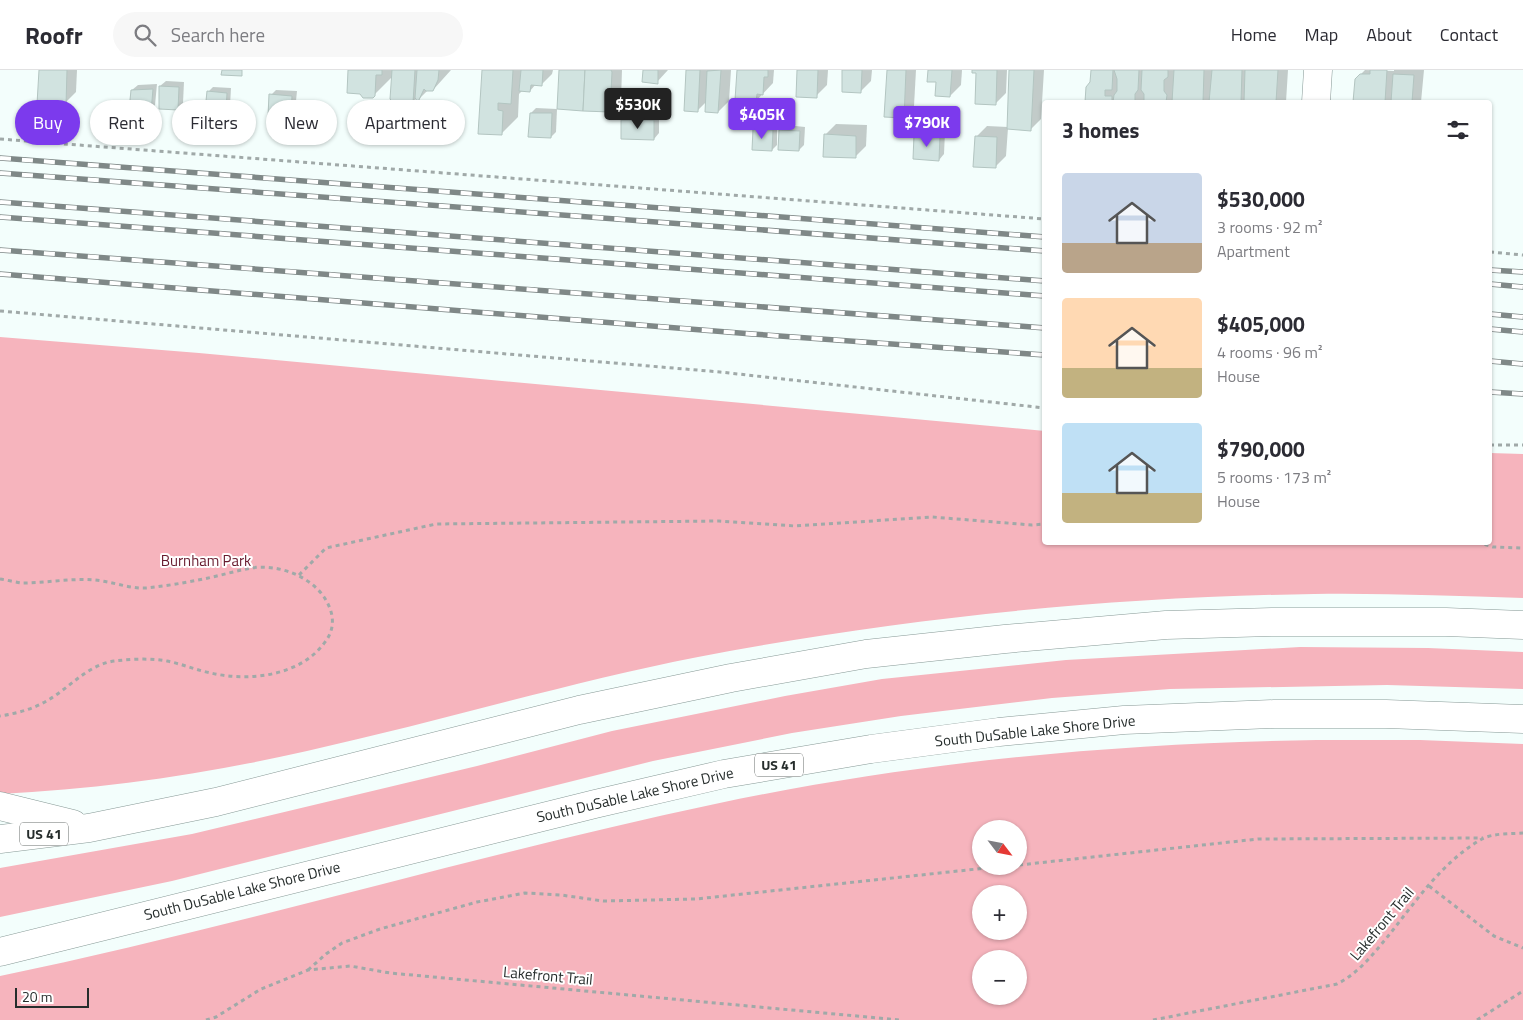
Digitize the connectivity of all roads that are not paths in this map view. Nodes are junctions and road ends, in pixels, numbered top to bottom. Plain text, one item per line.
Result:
1 (1318, 70) edge
2 (1316, 100) edge
3 (1523, 625) edge
4 (1523, 719) edge
5 (0, 806) edge
6 (89, 828) junction
7 (0, 839) edge
8 (0, 936) edge
9 (52, 938) junction
10 (0, 952) edge

1 - 2 main road
3 - 6 main road, US 41
4 - 9 main road, South DuSable Lake Shore Drive / US 41
5 - 6 main road
6 - 7 main road, US 41
8 - 9 main road
9 - 10 main road, South DuSable Lake Shore Drive / US 41

